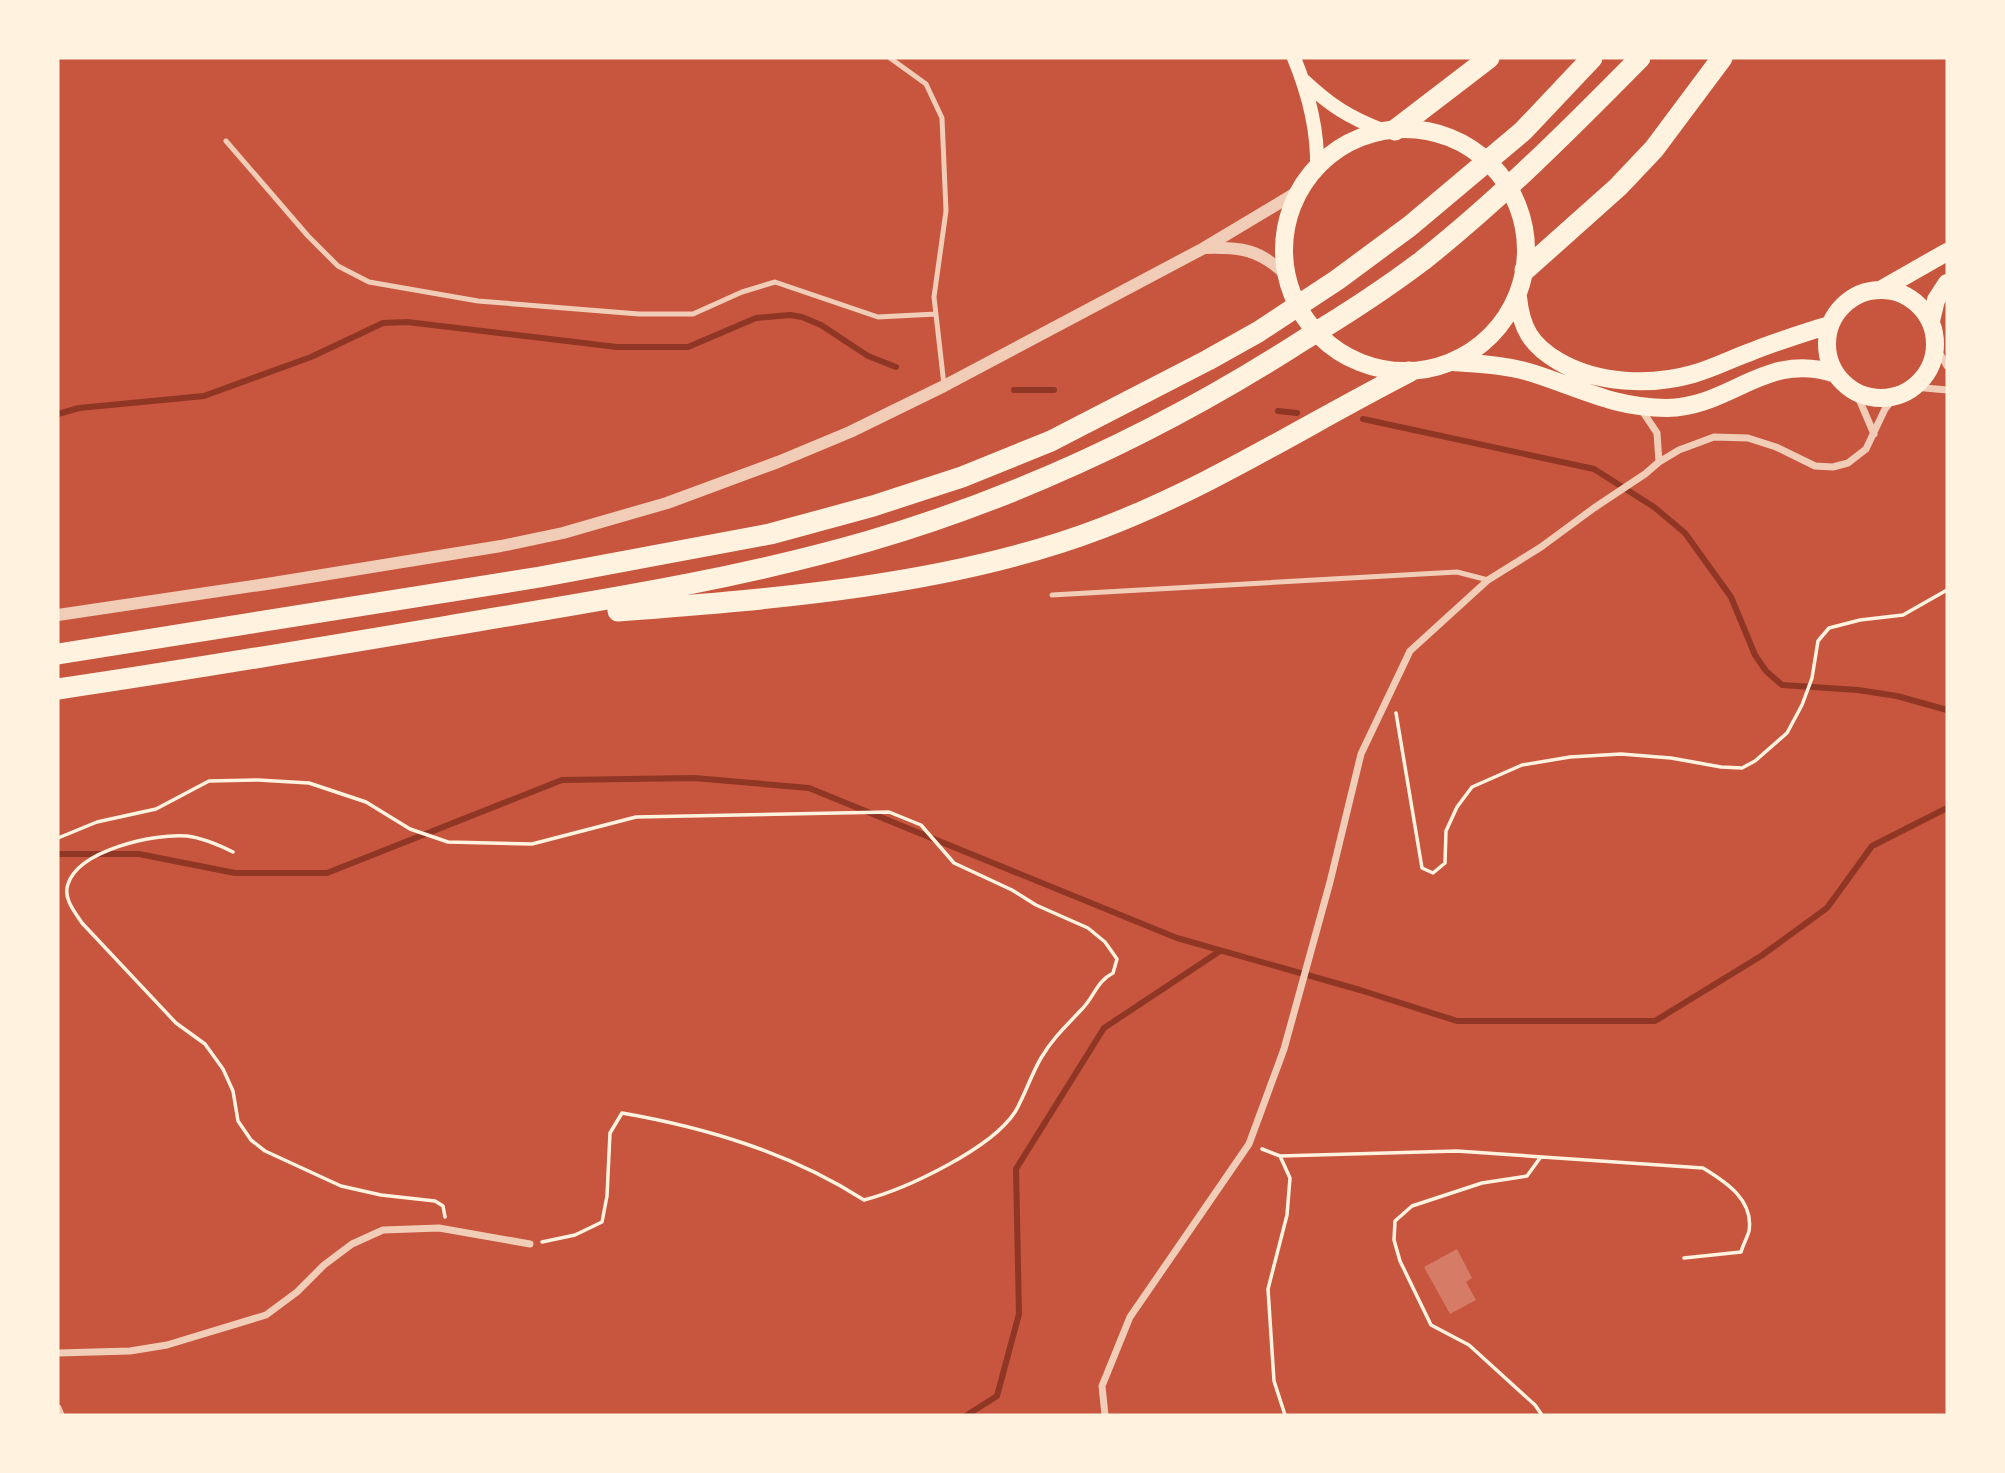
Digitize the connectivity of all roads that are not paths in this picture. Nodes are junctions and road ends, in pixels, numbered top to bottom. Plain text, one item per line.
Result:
1 (890, 58) edge
2 (1294, 58) edge
3 (1489, 58) edge
4 (1592, 58) edge
5 (1640, 58) edge
6 (1722, 58) edge
7 (1302, 80) junction
8 (1390, 130) junction
9 (226, 141) dead end
10 (1317, 166) junction
11 (1299, 191) junction
12 (1204, 248) junction
13 (1947, 252) edge
14 (1525, 270) junction
15 (1286, 275) junction
16 (1947, 283) edge
17 (1881, 289) junction
18 (1518, 297) junction
19 (936, 314) junction
20 (1931, 321) junction
21 (1829, 325) junction
22 (1936, 347) junction
23 (1453, 362) junction
24 (1947, 366) edge
25 (1409, 372) junction
26 (1836, 374) junction
27 (944, 386) junction
28 (1914, 387) junction
29 (1947, 390) edge
30 (1856, 392) junction
31 (1895, 396) junction
32 (1639, 406) junction
33 (1874, 434) junction
34 (1659, 462) junction
35 (1488, 580) junction
36 (1052, 595) dead end
37 (58, 615) edge
38 (498, 617) junction
39 (58, 654) edge
40 (58, 689) edge
41 (530, 1244) road end
42 (58, 1353) edge
43 (58, 1408) edge
44 (61, 1415) edge
45 (1105, 1415) edge

1 - 19 lane
2 - 7 main road
3 - 8 highway
4 - 39 highway
5 - 38 highway
6 - 14 highway
7 - 8 main road
7 - 10 main road
8 - 10 main road
8 - 14 main road
9 - 19 lane
10 - 11 main road
11 - 12 street
11 - 15 main road
12 - 15 street
12 - 27 street
13 - 17 main road
14 - 18 main road
15 - 25 main road
16 - 20 main road
17 - 20 main road
17 - 21 main road
18 - 21 main road
18 - 23 main road
19 - 27 lane
20 - 22 main road
21 - 26 main road
22 - 24 street
22 - 28 main road
23 - 25 main road
23 - 32 main road
25 - 38 highway
26 - 30 main road
26 - 32 main road
27 - 37 street
28 - 29 street
28 - 31 main road
30 - 31 main road
30 - 33 street
31 - 33 street
32 - 34 street
33 - 34 street
34 - 35 street
35 - 36 lane
35 - 45 street
38 - 40 highway
41 - 42 street
43 - 44 street

